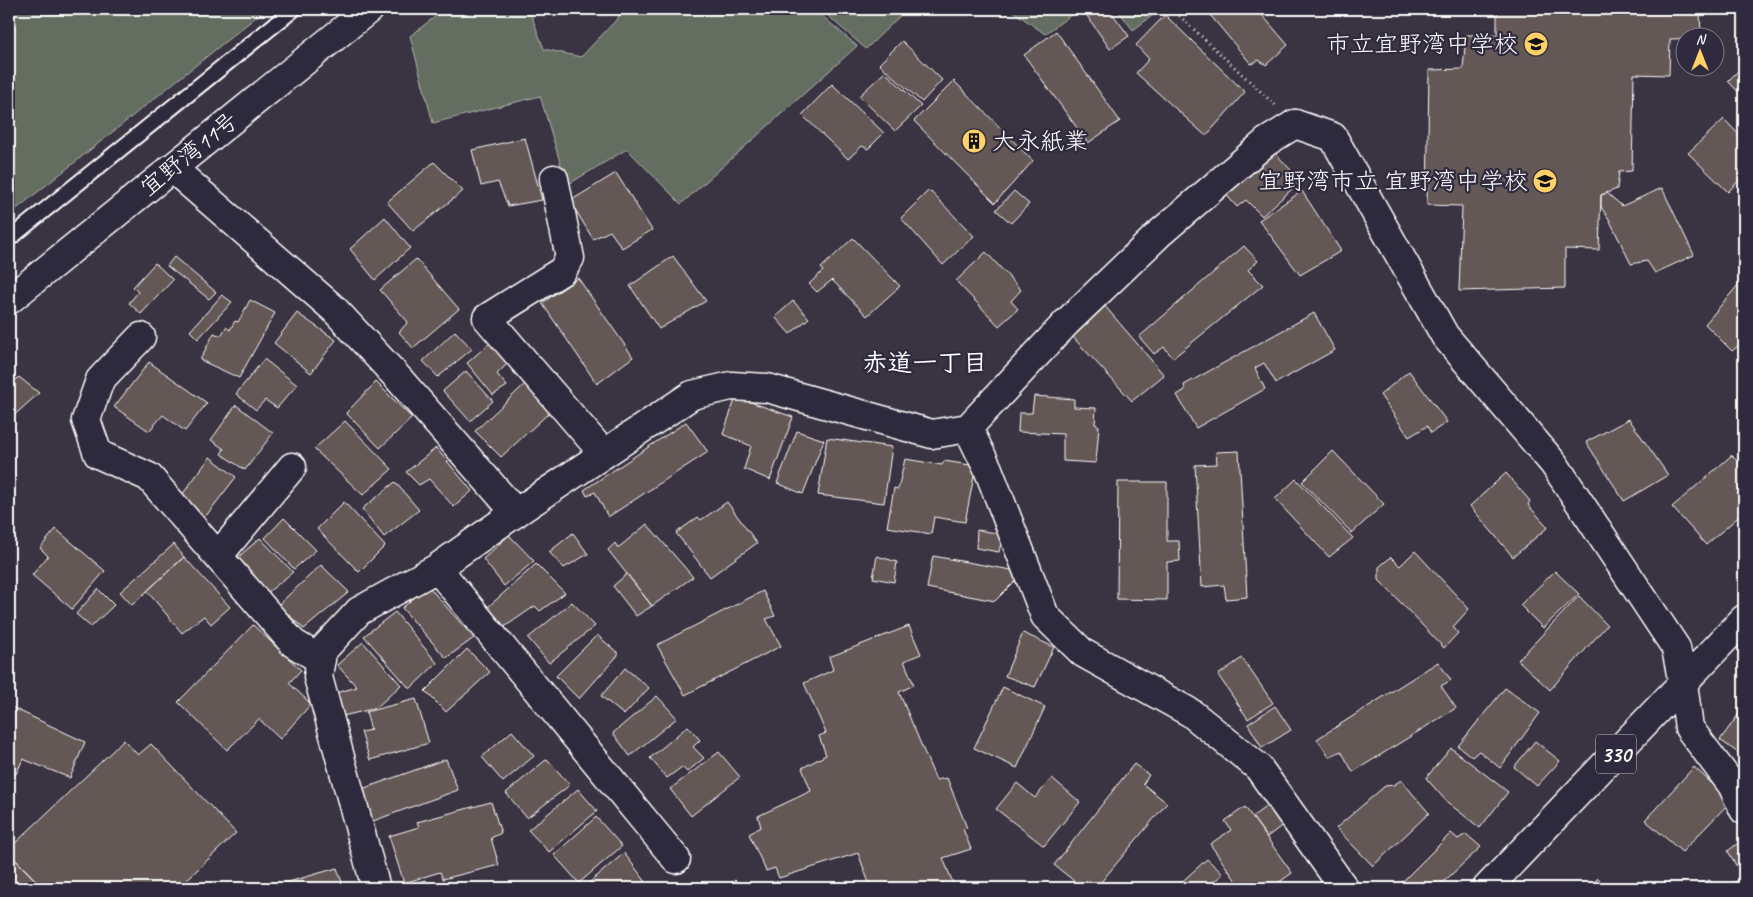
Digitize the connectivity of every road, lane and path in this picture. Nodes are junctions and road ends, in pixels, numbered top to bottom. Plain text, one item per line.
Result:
1 (294, 9) edge
2 (369, 9) edge
3 (1172, 9) edge
4 (1295, 124) junction
5 (172, 168) junction
6 (554, 179) dead end
7 (9, 240) edge
8 (9, 300) edge
9 (141, 337) dead end
10 (968, 428) junction
11 (604, 454) junction
12 (292, 467) dead end
13 (516, 513) junction
14 (218, 556) junction
15 (437, 568) junction
16 (1744, 619) edge
17 (321, 660) junction
18 (1683, 684) junction
19 (1744, 810) edge
20 (676, 859) dead end
21 (376, 888) edge
22 (1344, 888) edge
23 (1487, 888) edge

1 - 7 lane
2 - 5 main road, 宜野湾11号
3 - 4 path
4 - 10 main road
4 - 18 main road
5 - 8 main road, 宜野湾11号
5 - 13 main road
6 - 11 main road
9 - 14 main road
10 - 11 main road
10 - 22 main road
11 - 13 main road
12 - 14 main road
13 - 15 main road
14 - 17 main road
15 - 17 main road
15 - 20 main road
16 - 18 main road, 330
17 - 21 main road
18 - 19 main road
18 - 23 main road, 330

